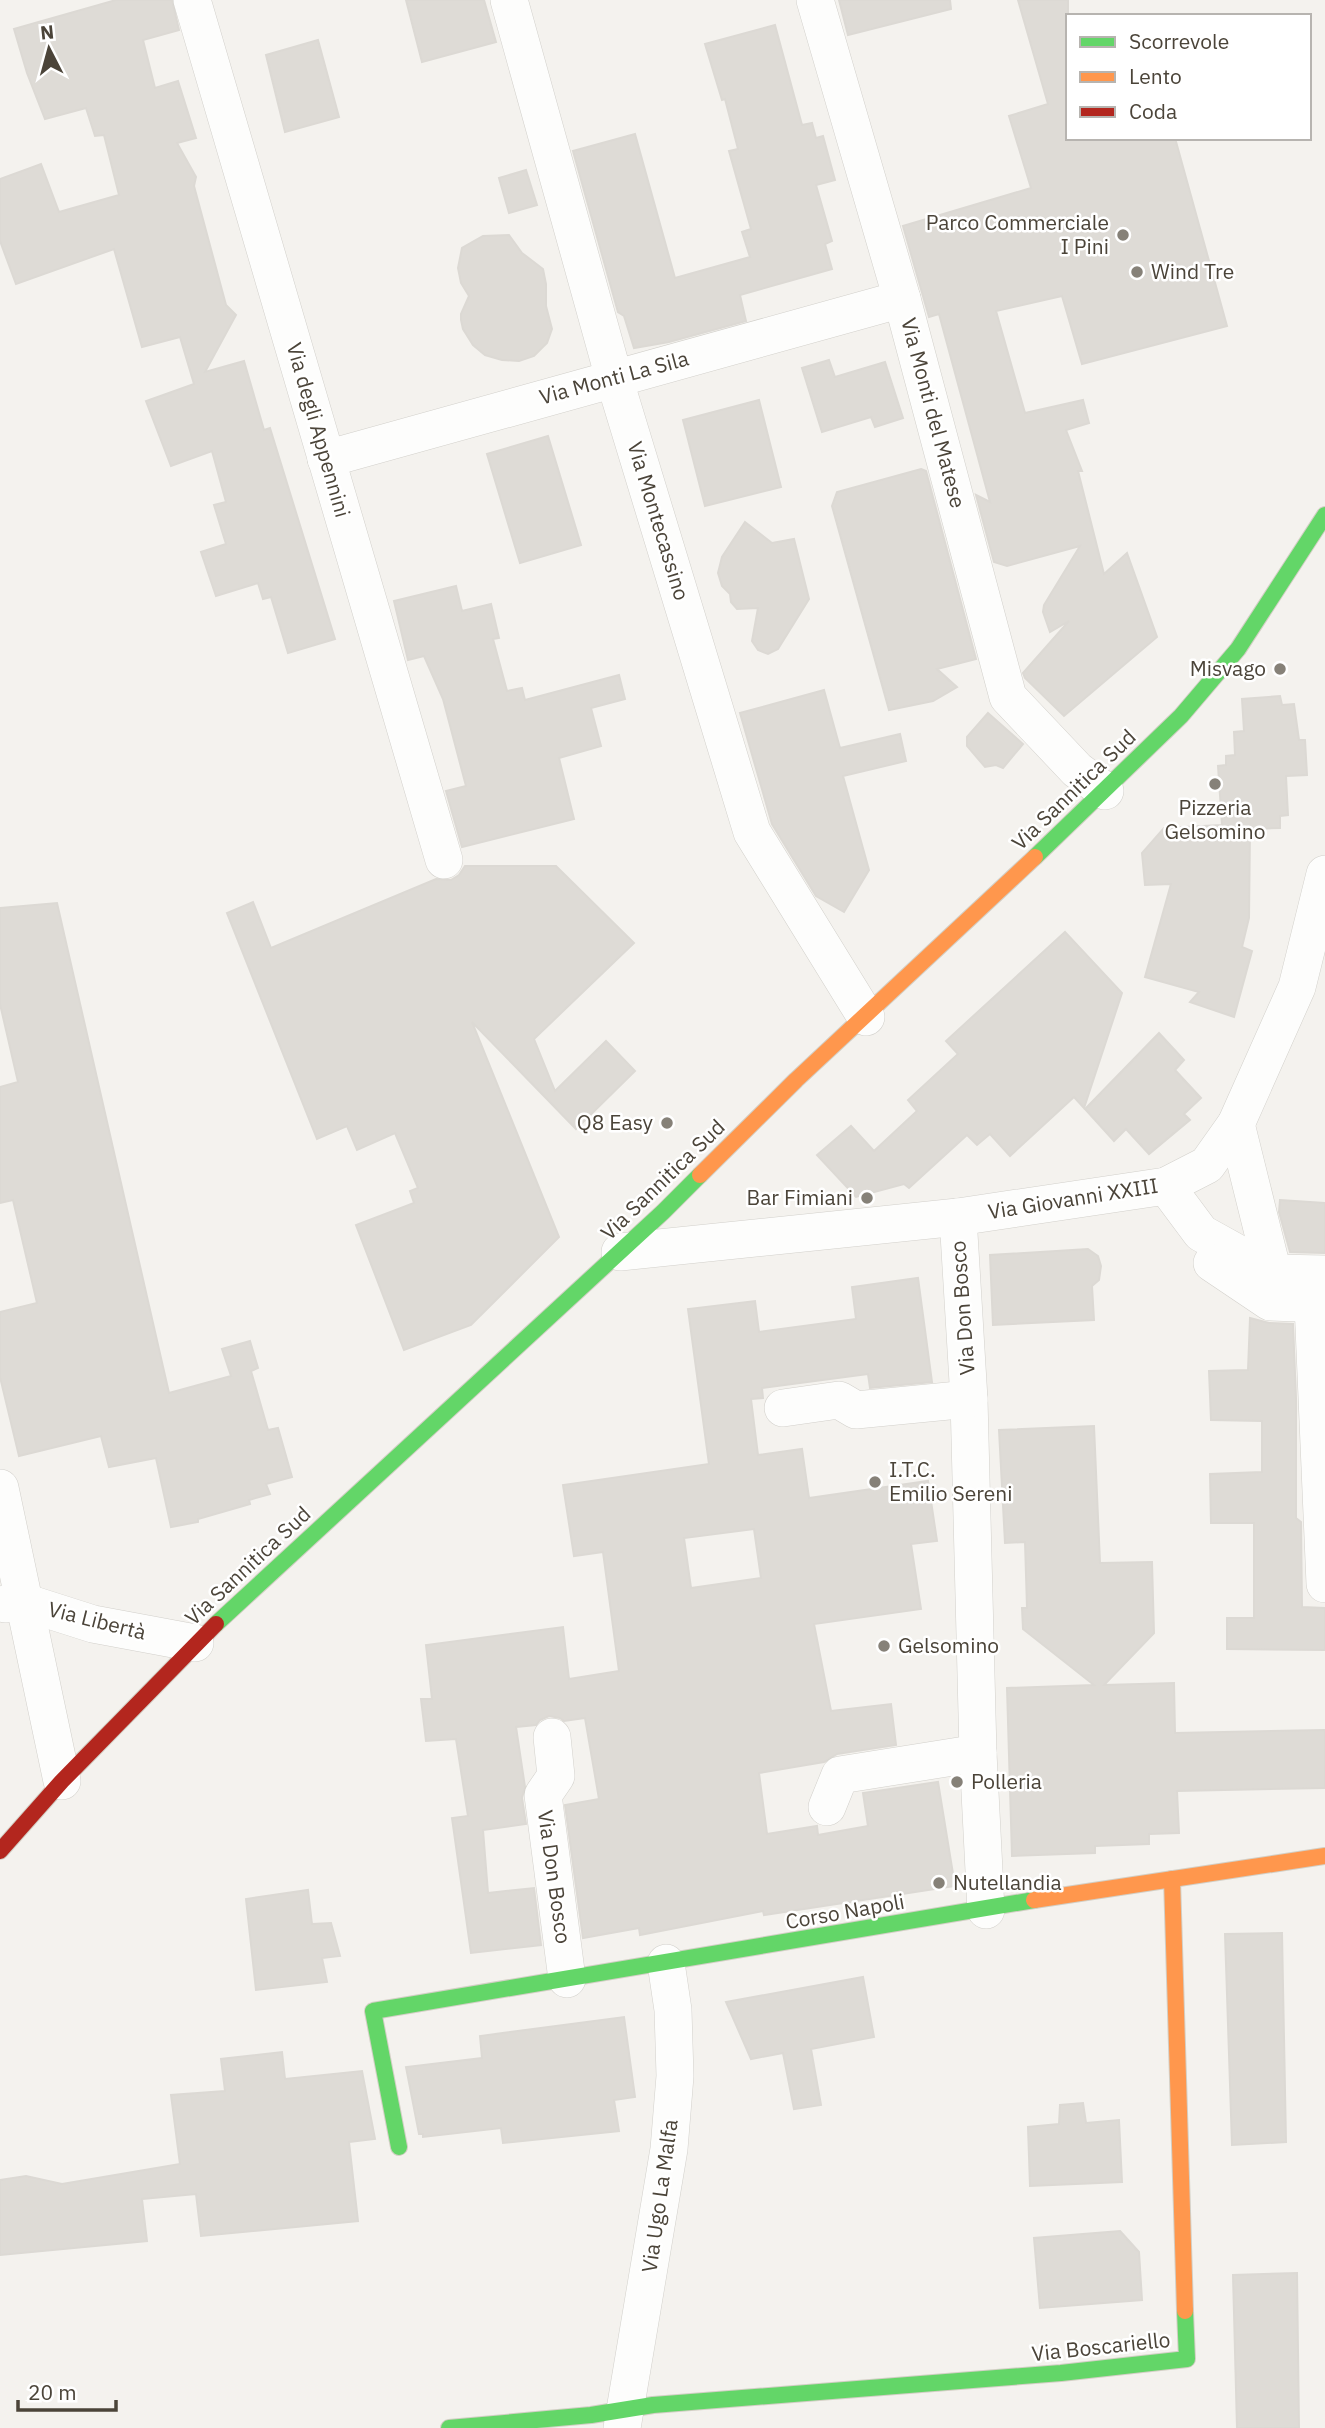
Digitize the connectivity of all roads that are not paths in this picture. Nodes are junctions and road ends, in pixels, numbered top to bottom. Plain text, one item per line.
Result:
1 (192, 0) edge
2 (509, 0) edge
3 (815, 0) edge
4 (902, 299) junction
5 (614, 378) junction
6 (326, 459) junction
7 (1325, 515) edge
8 (1105, 792) junction
9 (443, 860) dead end
10 (1325, 874) edge
11 (1311, 987) edge
12 (866, 1017) junction
13 (1236, 1124) junction
14 (1166, 1186) junction
15 (957, 1217) junction
16 (1200, 1233) junction
17 (620, 1252) junction
18 (1273, 1273) junction
19 (1322, 1300) edge
20 (969, 1399) junction
21 (783, 1408) dead end
22 (0, 1488) edge
23 (1325, 1584) edge
24 (12, 1603) edge
25 (195, 1643) junction
26 (552, 1737) dead end
27 (978, 1753) junction
28 (62, 1781) junction
29 (827, 1807) dead end
30 (0, 1851) edge
31 (1325, 1856) edge
32 (1172, 1879) junction
33 (986, 1910) junction
34 (666, 1964) junction
35 (567, 1979) junction
36 (399, 2147) dead end
37 (624, 2419) edge
38 (449, 2428) edge

1 - 6 street, Via degli Appennini
2 - 5 street, Via Montecassino
3 - 4 street, Via Monti del Matese
4 - 5 street, Via Monti La Sila
4 - 8 street, Via Monti del Matese
5 - 6 street, Via Monti La Sila
5 - 12 street, Via Montecassino
6 - 9 street, Via degli Appennini
7 - 8 street, Via Sannitica Sud
8 - 12 street, Via Sannitica Sud
10 - 11 street, Via Giovanni XXIII
11 - 13 street, Via Giovanni XXIII
12 - 17 street, Via Sannitica Sud
13 - 14 street, Via Giovanni XXIII
13 - 18 street
14 - 15 street, Via Giovanni XXIII
14 - 16 street
15 - 17 street, Via Giovanni XXIII
15 - 20 street, Via Don Bosco
16 - 18 street
16 - 19 street
17 - 25 street, Via Sannitica Sud
18 - 19 street
19 - 23 street
20 - 21 street, Via Don Bosco
20 - 27 street, Via Don Bosco
22 - 24 street
24 - 25 street, Via Libertà
24 - 28 street
25 - 28 street, Via Sannitica Sud
26 - 35 street, Via Don Bosco
27 - 29 street
27 - 33 street, Via Don Bosco
28 - 30 street, Via Sannitica Sud
31 - 32 street, Corso Napoli
32 - 33 street, Corso Napoli
32 - 37 street, Via Boscariello
33 - 34 street, Corso Napoli
34 - 35 street, Corso Napoli
34 - 37 street, Via Ugo La Malfa
35 - 36 street, Corso Napoli
37 - 38 street

